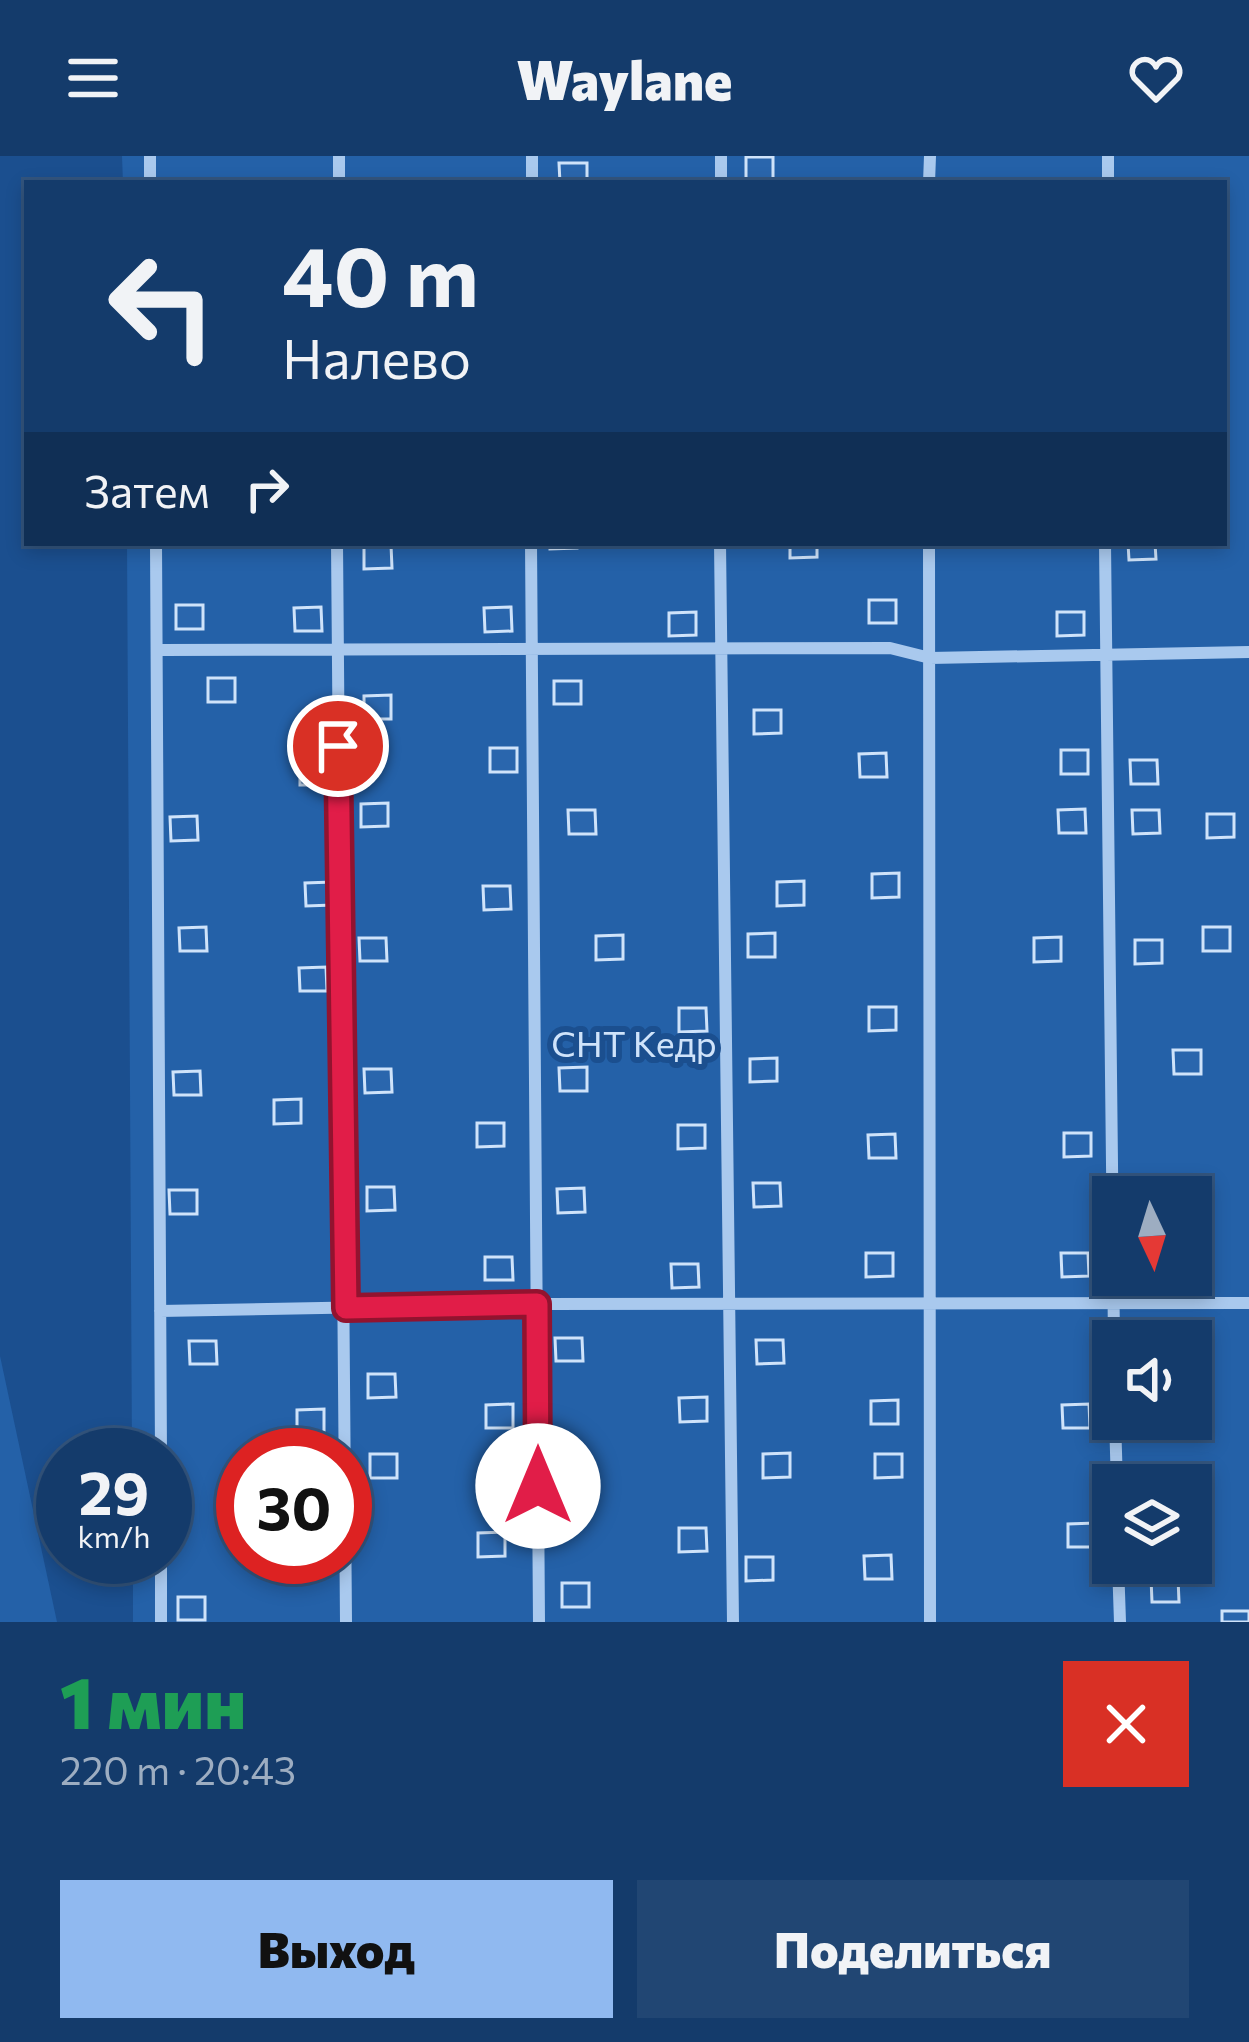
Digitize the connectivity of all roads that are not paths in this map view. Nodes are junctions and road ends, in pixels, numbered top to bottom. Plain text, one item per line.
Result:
1 (156, 546) edge
2 (338, 546) edge
3 (531, 546) edge
4 (720, 546) edge
5 (929, 546) edge
6 (1106, 546) edge
7 (720, 649) junction
8 (161, 650) junction
9 (337, 652) junction
10 (531, 652) junction
11 (1105, 652) junction
12 (1249, 652) edge
13 (930, 658) junction
14 (1113, 1303) junction
15 (1249, 1303) edge
16 (537, 1304) junction
17 (728, 1304) junction
18 (928, 1304) junction
19 (346, 1308) junction
20 (160, 1312) junction
21 (1113, 1320) edge
22 (161, 1428) edge
23 (161, 1584) edge
24 (1119, 1584) edge
25 (161, 1622) edge
26 (346, 1622) edge
27 (539, 1622) edge
28 (733, 1622) edge
29 (931, 1622) edge
30 (1120, 1622) edge

1 - 8 street
2 - 9 street
3 - 10 street
4 - 7 street
5 - 13 street
6 - 11 street
7 - 10 street
7 - 13 street
7 - 17 street
8 - 9 street
8 - 20 street
9 - 10 street
9 - 19 street
10 - 16 street
11 - 12 street
11 - 13 street
11 - 14 street
13 - 18 street
14 - 15 street
14 - 18 street
14 - 21 street
16 - 17 street
16 - 19 street
16 - 27 street
17 - 18 street
17 - 28 street
18 - 29 street
19 - 20 street
19 - 26 street
20 - 22 street
23 - 25 street
24 - 30 street

